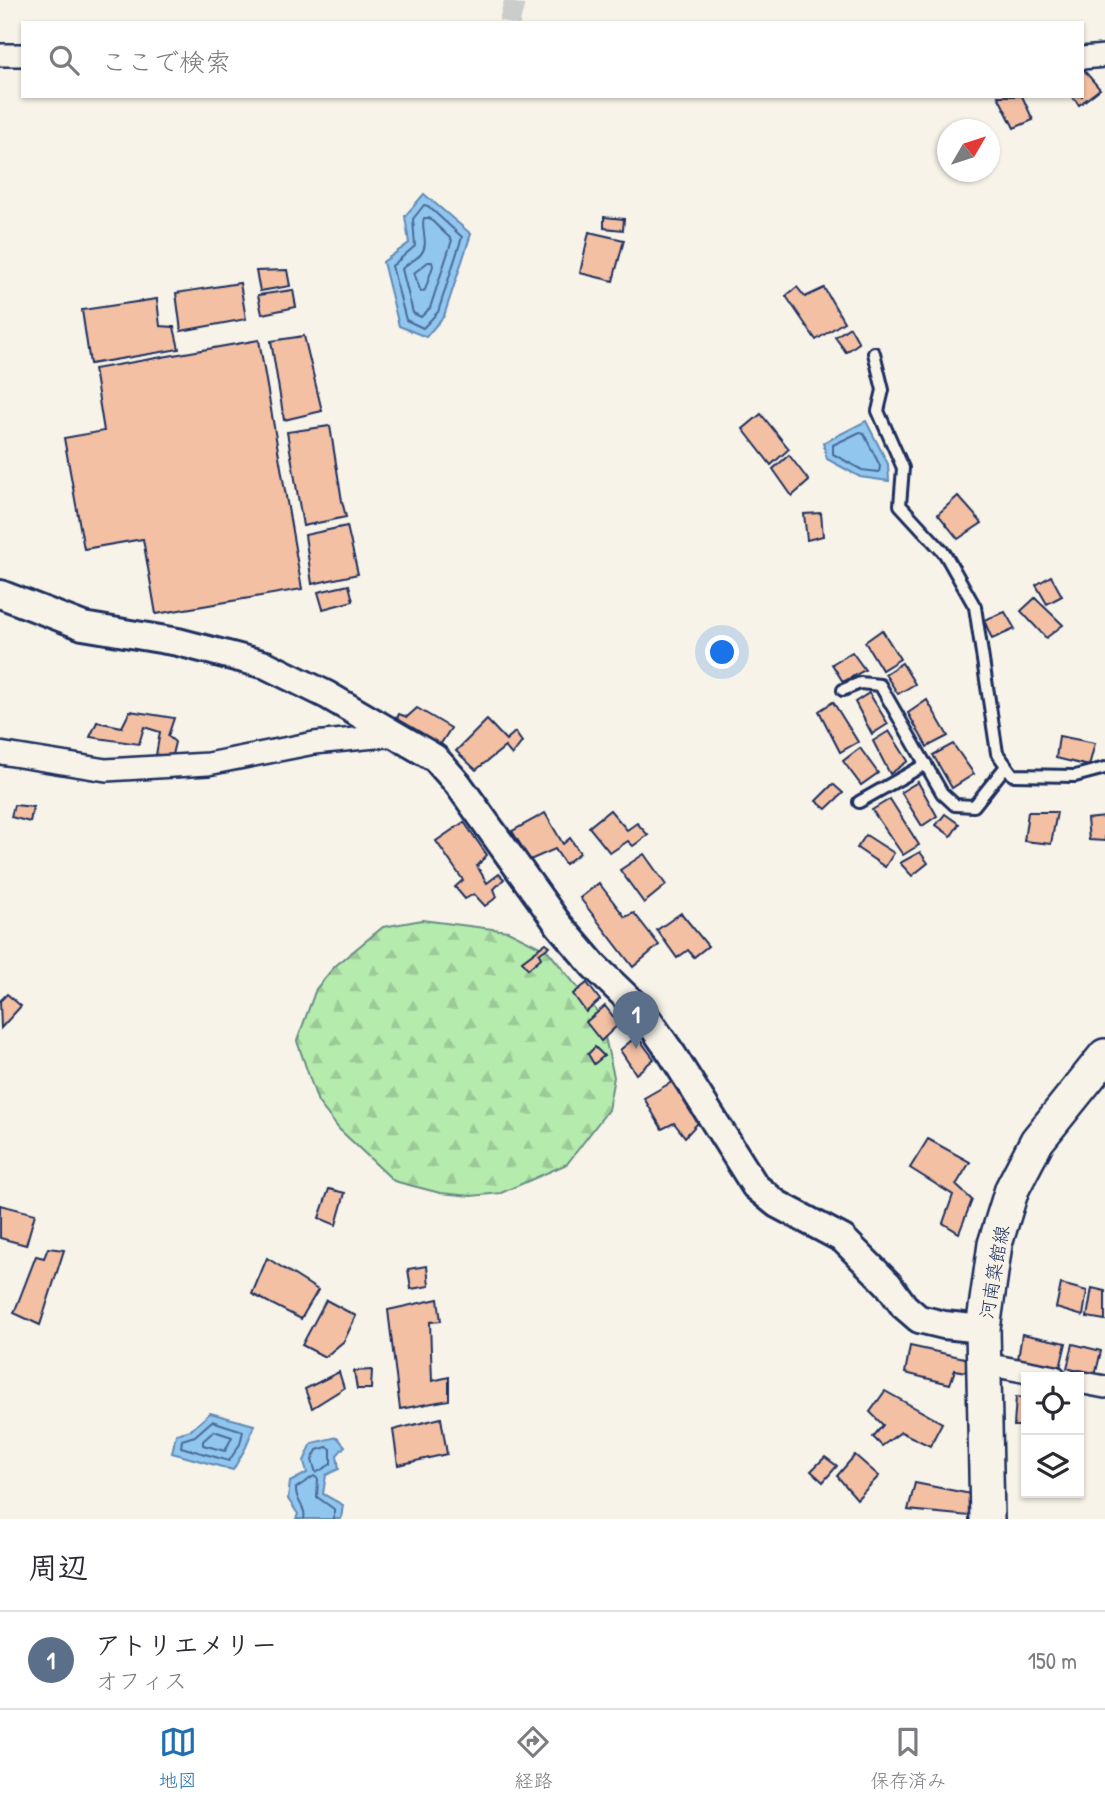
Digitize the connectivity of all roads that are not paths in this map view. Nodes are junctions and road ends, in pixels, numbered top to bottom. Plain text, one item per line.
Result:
1 (0, 55) edge
2 (21, 55) edge
3 (1105, 56) edge
4 (1084, 58) edge
5 (874, 353) dead end
6 (0, 594) edge
7 (843, 690) dead end
8 (396, 735) junction
9 (0, 754) edge
10 (926, 764) junction
11 (1006, 766) junction
12 (1105, 768) edge
13 (859, 802) dead end
14 (1105, 1056) edge
15 (983, 1329) junction
16 (985, 1364) junction
17 (1028, 1372) edge
18 (1084, 1383) edge
19 (1105, 1387) edge
20 (987, 1519) edge

1 - 2 street
3 - 4 street
5 - 11 lane
6 - 8 street
7 - 10 lane
8 - 9 street
8 - 15 street
10 - 11 lane
10 - 13 lane
11 - 12 lane
14 - 15 main road, 河南築館線
15 - 16 main road, 河南築館線
16 - 17 street
16 - 20 main road, 河南築館線
18 - 19 street

